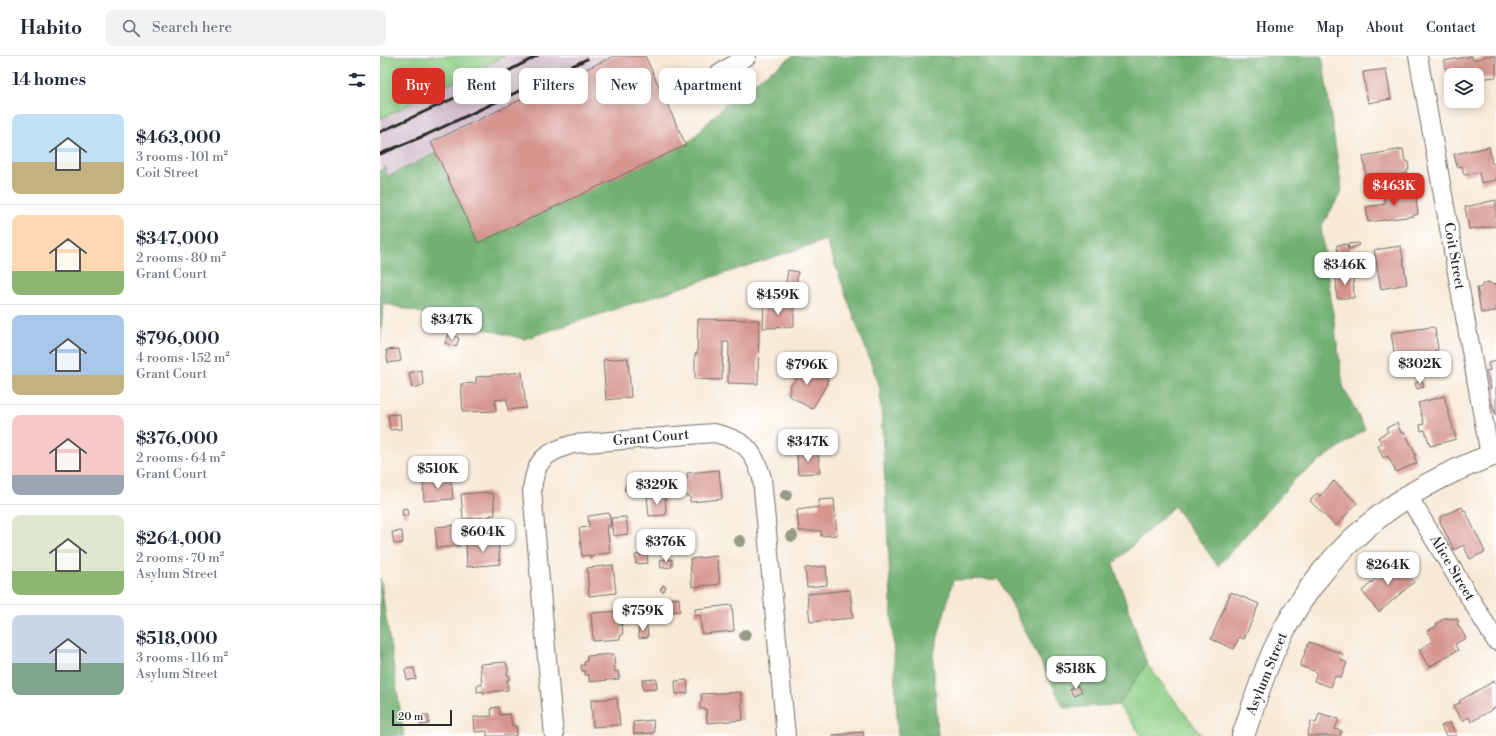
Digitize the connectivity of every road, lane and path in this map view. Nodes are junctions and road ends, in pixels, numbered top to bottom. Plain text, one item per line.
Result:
1 (747, 56) edge
2 (1418, 56) edge
3 (728, 68) edge
4 (1493, 455) edge
5 (1408, 496) junction
6 (1496, 641) edge
7 (554, 736) edge
8 (786, 736) edge
9 (1243, 736) edge

1 - 3 street
2 - 4 street, Coit Street
4 - 5 street, Asylum Street
5 - 6 street, Alice Street
5 - 9 street, Asylum Street
7 - 8 street, Grant Court

